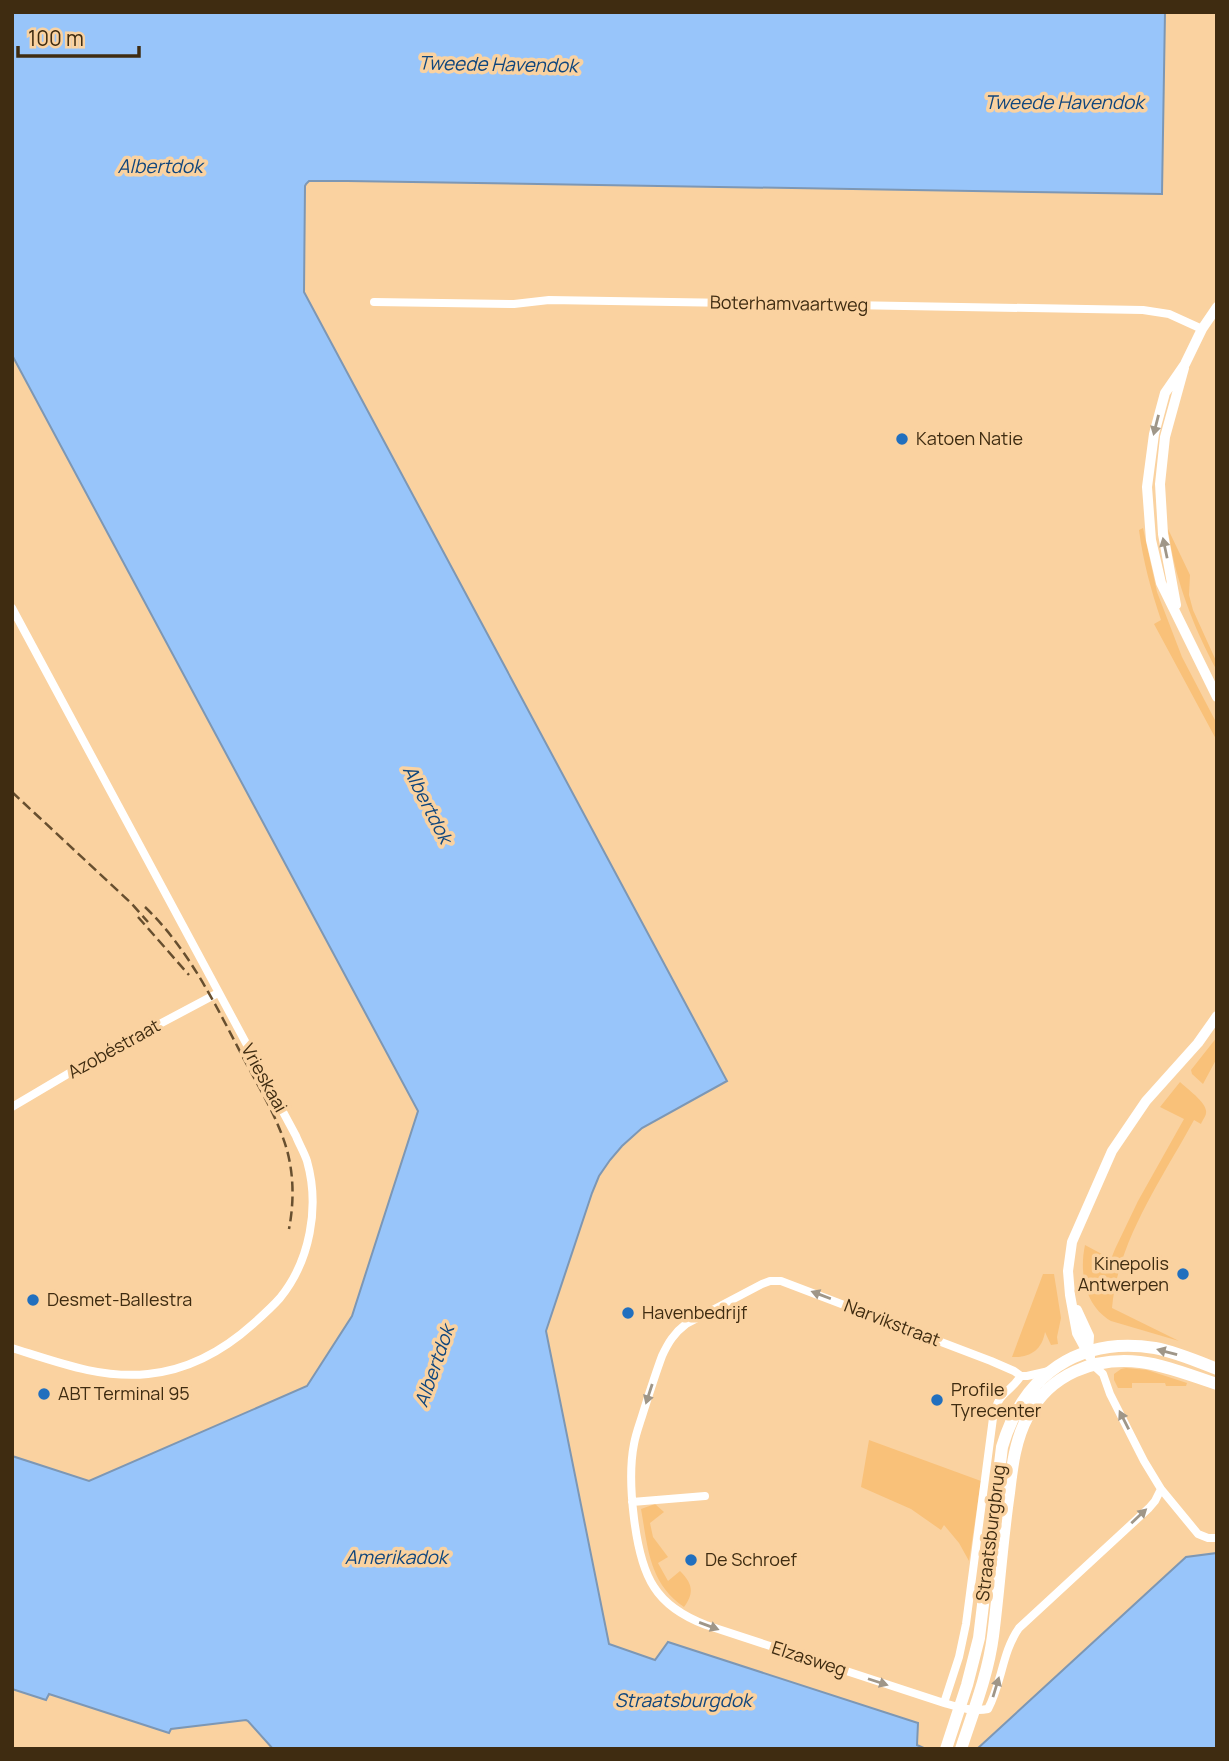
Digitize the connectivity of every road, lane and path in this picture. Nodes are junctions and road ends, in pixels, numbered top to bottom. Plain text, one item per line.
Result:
1 (374, 302) dead end
2 (1217, 307) edge
3 (1202, 329) junction
4 (12, 608) edge
5 (1217, 697) edge
6 (218, 993) junction
7 (1217, 1016) edge
8 (12, 1107) edge
9 (762, 1284) joint
10 (12, 1348) edge
11 (1090, 1358) junction
12 (1217, 1369) edge
13 (1049, 1371) junction
14 (1021, 1376) junction
15 (1217, 1384) edge
16 (1161, 1489) junction
17 (705, 1496) dead end
18 (632, 1502) junction
19 (1217, 1538) edge
20 (944, 1703) junction
21 (946, 1749) edge
22 (961, 1749) edge

1 - 3 street, Boterhamvaartweg
2 - 3 street
3 - 5 street
4 - 6 street, Vrieskaai
6 - 8 street, Azobéstraat
6 - 10 street, Vrieskaai
7 - 11 street
14 -> 9 street, Narvikstraat
9 -> 18 street, Elzasweg
12 -> 11 main road
11 - 13 main road, Straatsburgbrug
11 - 15 main road
16 -> 11 street
11 - 22 main road, Straatsburgbrug
13 - 14 street
13 - 21 main road, Straatsburgbrug
14 - 20 street
16 - 19 street
20 -> 16 street, Elzasweg
17 - 18 street
18 -> 20 street, Elzasweg

